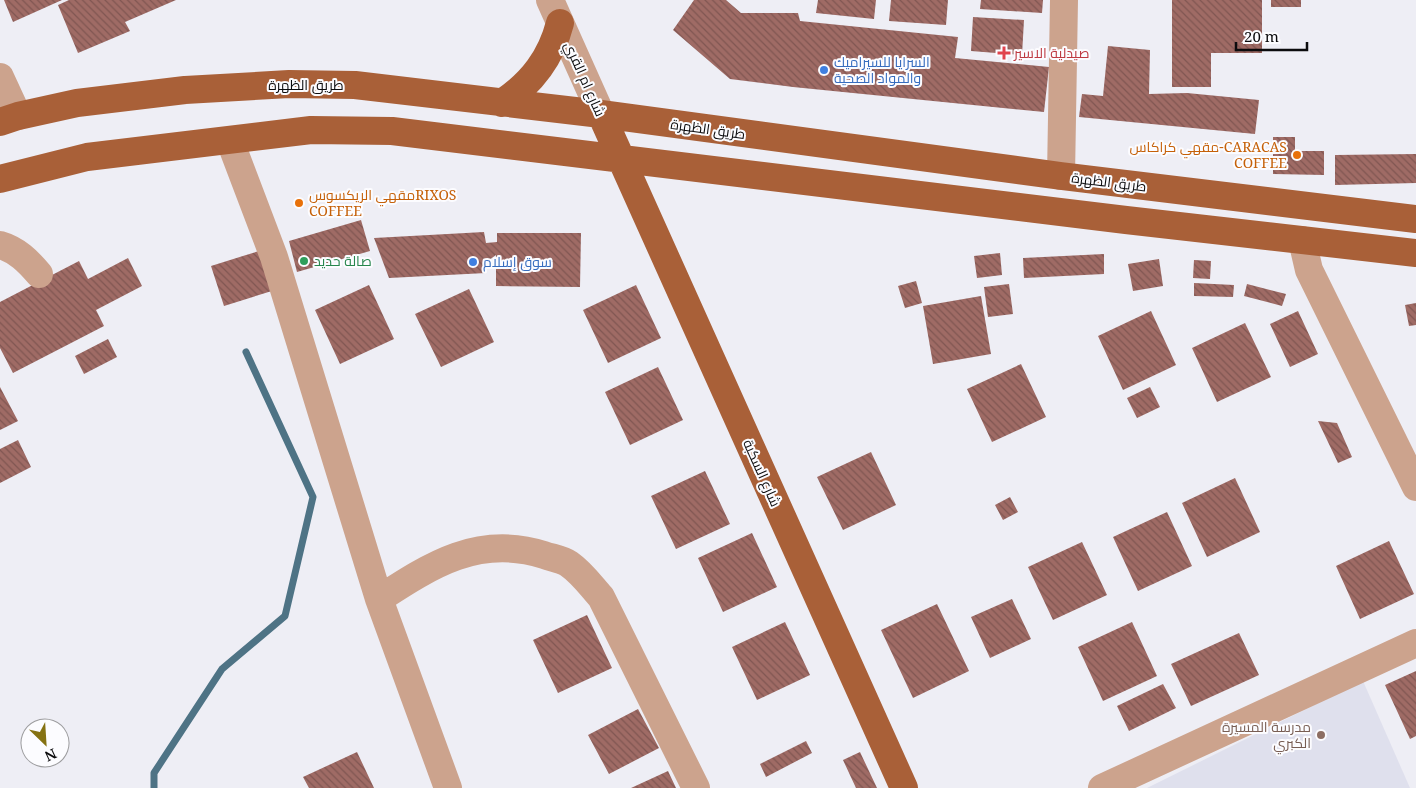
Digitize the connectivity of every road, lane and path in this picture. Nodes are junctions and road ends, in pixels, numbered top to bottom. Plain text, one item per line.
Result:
1 (1064, 0) edge
2 (554, 6) edge
3 (0, 77) edge
4 (502, 102) junction
5 (601, 114) junction
6 (9, 119) edge
7 (230, 141) junction
8 (620, 159) junction
9 (1061, 176) junction
10 (0, 178) edge
11 (1416, 219) edge
12 (1302, 240) junction
13 (0, 245) edge
14 (1416, 253) edge
15 (39, 274) dead end
16 (1416, 487) edge
17 (379, 599) junction
18 (1416, 643) edge
19 (448, 788) edge
20 (696, 788) edge
21 (904, 788) edge
22 (1102, 788) edge

1 - 9 street
2 - 4 main road
2 - 5 street, شارع ام القري
3 - 6 street
4 - 5 main road, طريق الظهرة
4 - 6 main road, طريق الظهرة
5 - 8 main road, شارع ام القري
5 - 9 main road, طريق الظهرة
7 - 8 main road
7 - 10 main road
7 - 17 street
8 - 12 main road
8 - 21 main road, شارع السكبة
9 - 11 main road, طريق الظهرة
12 - 14 main road
12 - 16 street
13 - 15 street
17 - 19 street
17 - 20 street
18 - 22 street

